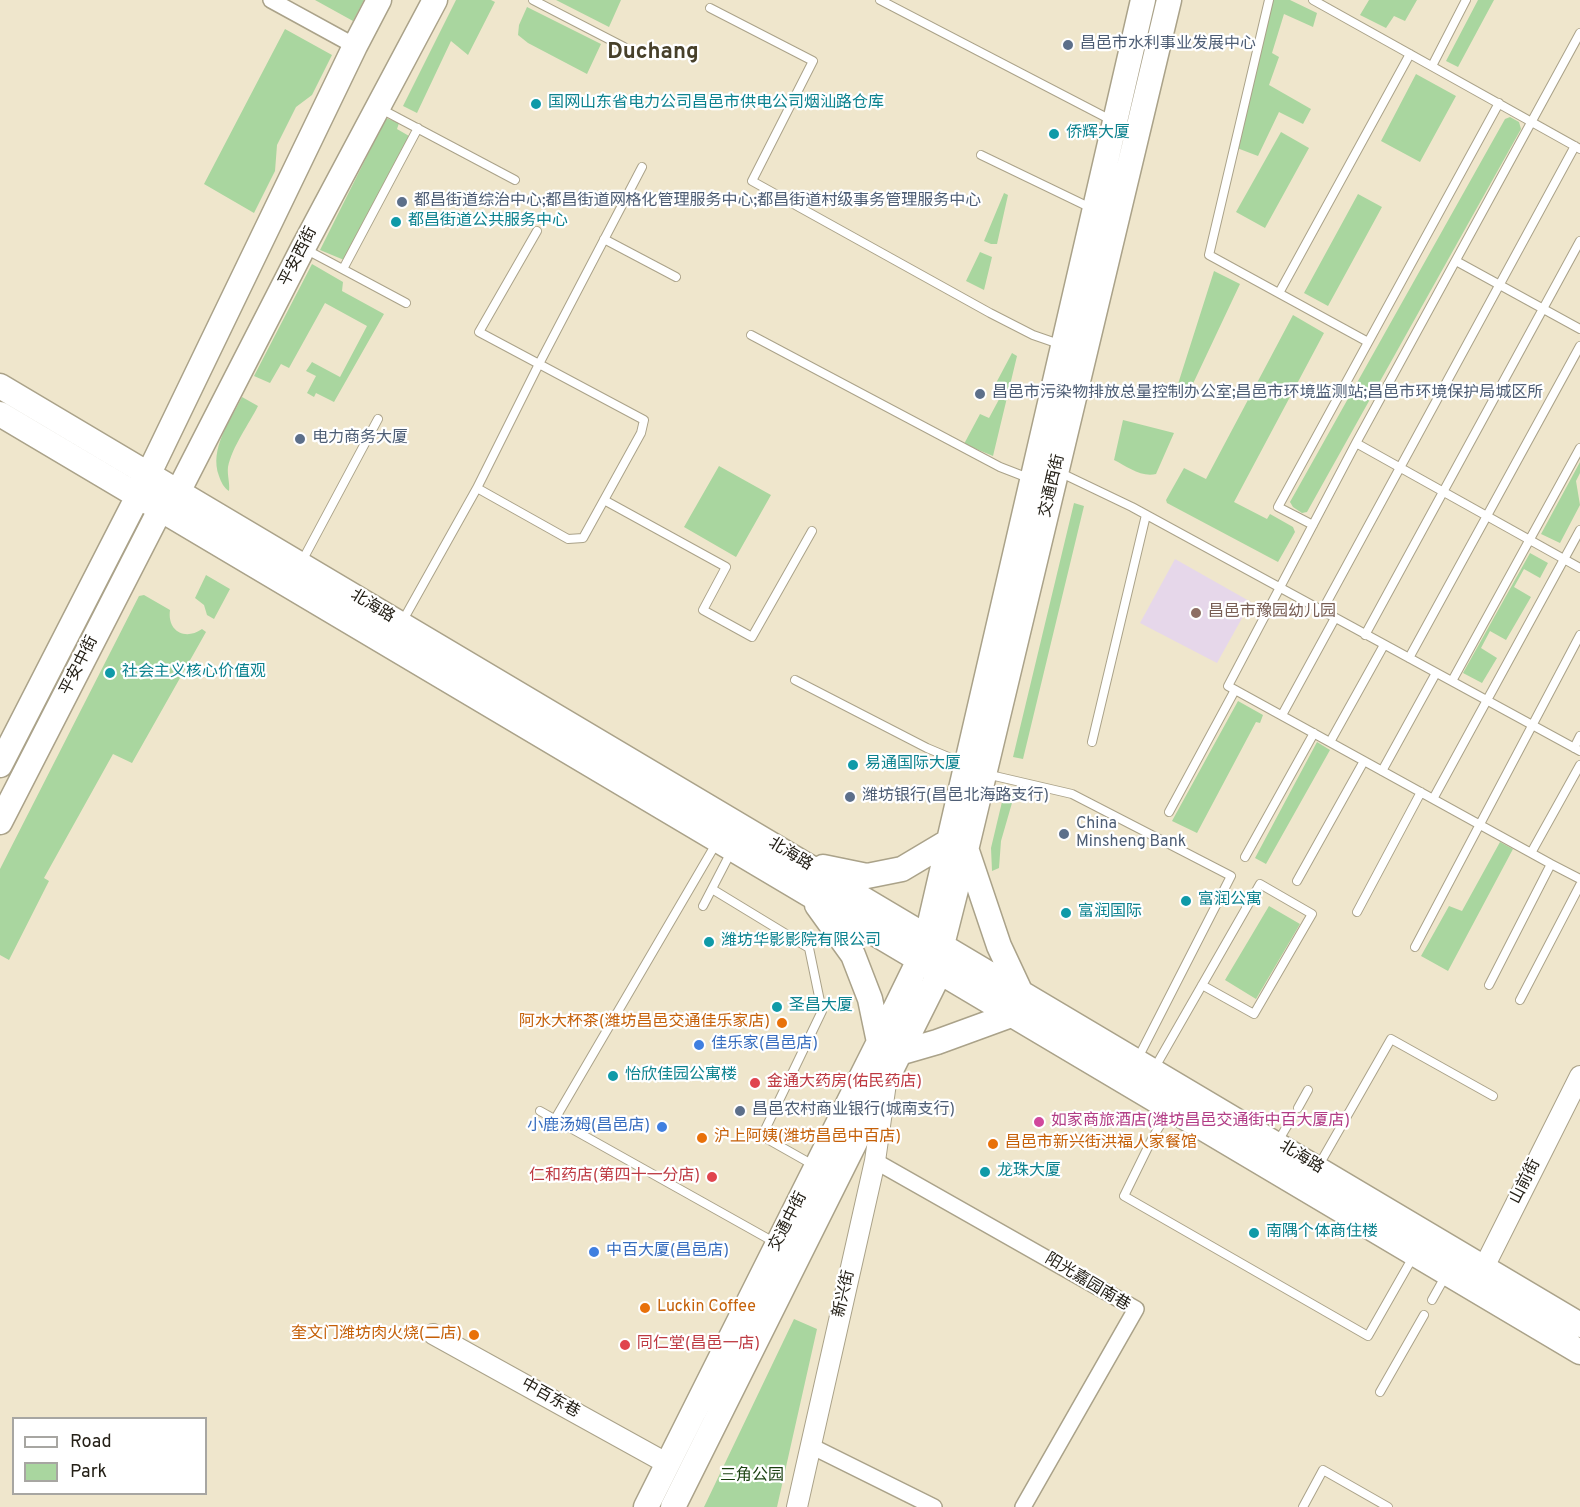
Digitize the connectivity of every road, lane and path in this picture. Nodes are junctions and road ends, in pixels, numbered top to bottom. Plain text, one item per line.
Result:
1 (379, 0) edge
2 (435, 0) edge
3 (533, 0) edge
4 (880, 0) edge
5 (1143, 0) edge
6 (1169, 0) edge
7 (1269, 0) edge
8 (1313, 0) edge
9 (1466, 0) edge
10 (281, 2) edge
11 (710, 8) dead end
12 (1580, 33) edge
13 (355, 46) junction
14 (624, 47) dead end
15 (1410, 54) junction
16 (1432, 66) junction
17 (1499, 104) junction
18 (378, 106) junction
19 (1115, 122) junction
20 (1532, 122) junction
21 (418, 128) junction
22 (1578, 148) edge
23 (981, 155) dead end
24 (642, 166) dead end
25 (515, 180) dead end
26 (1095, 210) junction
27 (537, 231) dead end
28 (604, 239) junction
29 (1580, 241) edge
30 (303, 248) junction
31 (1456, 261) junction
32 (343, 269) junction
33 (676, 277) dead end
34 (1500, 285) junction
35 (1279, 293) junction
36 (406, 303) dead end
37 (1543, 309) junction
38 (1580, 329) edge
39 (751, 335) dead end
40 (1368, 342) junction
41 (1063, 346) junction
42 (1580, 346) edge
43 (539, 364) junction
44 (0, 386) edge
45 (0, 414) edge
46 (378, 419) dead end
47 (1356, 443) junction
48 (1580, 448) edge
49 (1400, 467) junction
50 (1057, 471) junction
51 (149, 474) junction
52 (1032, 479) junction
53 (477, 488) junction
54 (1443, 491) junction
55 (178, 492) junction
56 (138, 496) junction
57 (604, 500) junction
58 (160, 510) junction
59 (1146, 515) junction
60 (1487, 516) junction
61 (1313, 525) junction
62 (1580, 530) edge
63 (812, 531) dead end
64 (1530, 540) junction
65 (1564, 559) junction
66 (300, 564) junction
67 (1580, 568) edge
68 (1279, 588) junction
69 (1322, 611) junction
70 (1335, 618) junction
71 (401, 624) junction
72 (1365, 635) junction
73 (1580, 635) edge
74 (1384, 645) junction
75 (1409, 658) junction
76 (1436, 673) junction
77 (795, 680) dead end
78 (1452, 681) junction
79 (1235, 690) junction
80 (1487, 700) junction
81 (1282, 715) junction
82 (1532, 725) junction
83 (1314, 733) junction
84 (1580, 736) edge
85 (1092, 742) dead end
86 (1330, 742) junction
87 (1577, 749) edge
88 (1364, 761) junction
89 (0, 765) edge
90 (1580, 765) edge
91 (975, 769) junction
92 (1382, 771) junction
93 (1421, 792) junction
94 (1433, 799) junction
95 (1169, 812) dead end
96 (0, 822) edge
97 (1479, 825) junction
98 (725, 845) junction
99 (958, 846) junction
100 (1531, 853) junction
101 (1245, 857) dead end
102 (806, 864) junction
103 (1551, 864) junction
104 (1580, 879) edge
105 (1297, 882) dead end
106 (1580, 885) edge
107 (712, 889) junction
108 (810, 896) junction
109 (702, 906) dead end
110 (1357, 912) dead end
111 (934, 940) junction
112 (1415, 947) dead end
113 (919, 960) junction
114 (940, 972) junction
115 (1202, 985) junction
116 (1488, 985) dead end
117 (1020, 992) junction
118 (1520, 1000) dead end
119 (1011, 1015) junction
120 (889, 1047) junction
121 (1145, 1066) junction
122 (1580, 1076) edge
123 (886, 1079) junction
124 (1308, 1090) dead end
125 (1493, 1096) dead end
126 (1298, 1108) dead end
127 (1170, 1109) junction
128 (540, 1111) dead end
129 (555, 1119) junction
130 (1290, 1121) dead end
131 (1277, 1144) junction
132 (875, 1161) junction
133 (816, 1167) junction
134 (1318, 1168) junction
135 (778, 1244) junction
136 (1414, 1254) junction
137 (1483, 1267) junction
138 (1447, 1274) junction
139 (1473, 1289) junction
140 (1432, 1300) dead end
141 (1424, 1315) dead end
142 (1580, 1325) edge
143 (433, 1334) dead end
144 (1580, 1353) edge
145 (1380, 1392) dead end
146 (811, 1446) junction
147 (668, 1464) junction
148 (646, 1507) edge
149 (673, 1507) edge
150 (797, 1507) edge
151 (934, 1507) edge
152 (1023, 1507) edge
153 (1303, 1507) edge
154 (1388, 1507) edge

1 - 13 main road
2 - 18 main road, 平安西街
3 - 14 lane
4 - 19 lane
5 - 19 main road, 交通西街
6 - 50 main road, 交通西街
7 - 35 lane
8 - 15 lane
9 - 16 lane
10 - 13 street
11 - 41 lane
12 - 20 lane
13 - 51 main road
15 - 16 lane
15 - 35 lane
16 - 17 lane
17 - 20 lane
17 - 40 lane
18 - 21 lane
18 - 30 main road, 平安西街
19 - 26 main road, 交通西街
20 - 22 lane
20 - 31 lane
21 - 25 lane
21 - 32 lane
22 - 34 lane
23 - 26 lane
24 - 28 lane
26 - 41 main road, 交通西街
27 - 43 lane
28 - 33 lane
28 - 43 lane
29 - 37 lane
30 - 32 lane
30 - 55 main road, 平安西街
31 - 34 lane
31 - 47 lane
32 - 36 lane
34 - 37 lane
34 - 49 lane
35 - 40 lane
37 - 38 lane
37 - 54 lane
39 - 52 lane
40 - 61 lane
41 - 52 main road, 交通西街
42 - 60 lane
43 - 53 lane
43 - 57 lane
44 - 51 main road, 北海路
45 - 56 main road, 北海路
46 - 66 lane
47 - 49 lane
47 - 61 lane
48 - 64 lane
49 - 54 lane
49 - 69 lane
50 - 59 lane
50 - 91 main road, 交通西街
51 - 55 main road, 北海路
51 - 56 main road
52 - 91 main road, 交通西街
53 - 57 lane
53 - 71 lane
54 - 60 lane
54 - 72 lane
55 - 58 main road, 平安西街
55 - 66 main road, 北海路
56 - 58 main road, 北海路
56 - 89 main road, 平安中街
57 - 63 lane
58 - 96 main road, 平安中街
58 - 98 main road, 北海路
59 - 68 lane
59 - 85 lane
60 - 64 lane
60 - 75 lane
61 - 68 lane
62 - 65 lane
64 - 65 lane
64 - 78 lane
65 - 67 lane
65 - 80 lane
66 - 71 main road, 北海路
68 - 69 lane
68 - 79 lane
69 - 70 lane
70 - 72 lane
70 - 81 lane
71 - 102 main road, 北海路
72 - 74 lane
73 - 82 lane
74 - 75 lane
74 - 86 lane
75 - 76 lane
76 - 78 lane
76 - 92 lane
77 - 91 lane
78 - 80 lane
79 - 81 lane
79 - 95 lane
80 - 82 lane
80 - 94 lane
81 - 83 lane
82 - 87 lane
82 - 97 lane
83 - 86 lane
83 - 101 lane
84 - 87 lane
86 - 88 lane
88 - 92 lane
88 - 105 lane
90 - 100 lane
91 - 99 main road, 交通西街
91 - 121 lane
92 - 93 lane
93 - 94 lane
93 - 110 lane
94 - 97 lane
97 - 100 lane
97 - 112 lane
98 - 107 lane
98 - 108 main road, 北海路
98 - 129 lane
99 - 102 main road
99 - 111 main road, 交通西街
99 - 117 main road
100 - 103 lane
102 - 111 main road, 北海路
103 - 104 lane
103 - 116 lane
106 - 118 lane
107 - 109 lane
107 - 133 lane
108 - 113 main road, 北海路
108 - 120 main road
111 - 113 main road, 交通中街
111 - 114 main road, 交通西街
111 - 117 main road, 北海路
113 - 114 main road, 北海路
113 - 120 main road, 交通中街
114 - 119 main road, 北海路
114 - 120 main road, 交通中街
115 - 115 lane
115 - 121 lane
117 - 121 main road, 北海路
119 - 120 main road
119 - 127 main road, 北海路
120 - 123 main road, 交通中街
120 - 133 main road, 交通中街
121 - 131 main road, 北海路
122 - 137 street, 山前街
123 - 132 street, 新兴街
123 - 149 main road, 交通中街
124 - 126 lane
125 - 134 lane
127 - 136 main road, 北海路
127 - 136 lane
128 - 129 lane
129 - 135 lane
130 - 131 lane
131 - 134 main road, 北海路
132 - 146 street, 新兴街
132 - 152 street, 阳光嘉园南巷
133 - 135 main road, 交通中街
134 - 137 main road, 北海路
135 - 147 main road, 交通中街
136 - 138 main road, 北海路
137 - 139 street, 山前街
137 - 142 main road, 北海路
138 - 139 main road, 北海路
138 - 140 lane
139 - 144 main road, 北海路
141 - 145 lane
143 - 147 street, 中百东巷
146 - 150 street, 新兴街
146 - 151 street
147 - 148 main road, 交通中街
153 - 154 lane

